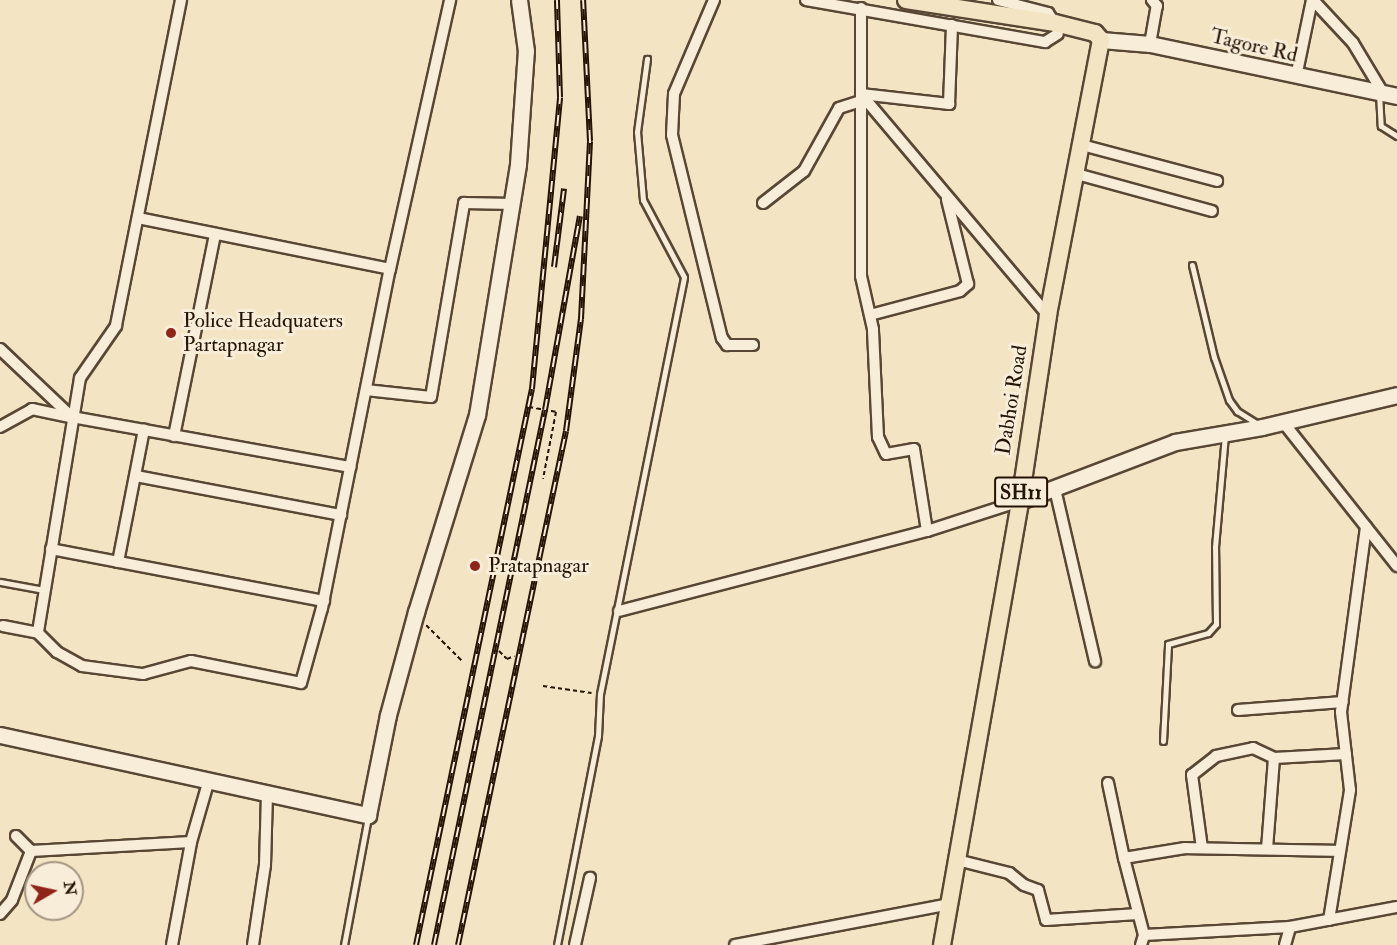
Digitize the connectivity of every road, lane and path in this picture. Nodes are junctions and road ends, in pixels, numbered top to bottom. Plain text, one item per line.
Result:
1 (181, 0) edge
2 (450, 0) edge
3 (519, 0) edge
4 (714, 0) edge
5 (806, 0) edge
6 (906, 0) edge
7 (998, 0) edge
8 (1152, 0) edge
9 (1312, 0) edge
10 (861, 8) junction
11 (1046, 20) edge
12 (952, 26) junction
13 (1101, 40) junction
14 (1150, 44) junction
15 (647, 59) dead end
16 (1296, 77) junction
17 (1386, 94) edge
18 (861, 98) junction
19 (1397, 136) edge
20 (1078, 144) junction
21 (1073, 173) junction
22 (1217, 181) dead end
23 (945, 195) junction
24 (763, 203) dead end
25 (513, 204) junction
26 (1212, 211) dead end
27 (138, 218) junction
28 (215, 234) junction
29 (1192, 265) dead end
30 (390, 269) junction
31 (870, 315) junction
32 (1048, 315) junction
33 (753, 345) dead end
34 (0, 349) edge
35 (366, 390) junction
36 (1397, 394) edge
37 (529, 407) dead end
38 (72, 417) junction
39 (1282, 422) junction
40 (0, 427) edge
41 (1262, 427) junction
42 (144, 430) junction
43 (1225, 433) junction
44 (174, 436) junction
45 (351, 467) junction
46 (135, 476) junction
47 (543, 479) dead end
48 (1055, 489) junction
49 (1020, 501) junction
50 (341, 515) junction
51 (1366, 527) junction
52 (927, 531) junction
53 (51, 549) junction
54 (118, 562) junction
55 (1397, 566) edge
56 (0, 582) edge
57 (44, 590) junction
58 (324, 601) junction
59 (619, 611) junction
60 (416, 615) junction
61 (3, 626) dead end
62 (38, 633) junction
63 (499, 651) dead end
64 (514, 656) dead end
65 (462, 661) dead end
66 (1095, 661) dead end
67 (543, 686) dead end
68 (600, 694) junction
69 (1343, 702) junction
70 (1238, 710) dead end
71 (0, 735) edge
72 (1163, 741) dead end
73 (1346, 754) junction
74 (1274, 758) junction
75 (208, 783) junction
76 (1107, 783) dead end
77 (267, 795) junction
78 (368, 815) junction
79 (16, 837) dead end
80 (191, 842) junction
81 (1202, 848) junction
82 (1267, 849) junction
83 (31, 851) junction
84 (1341, 851) junction
85 (1124, 858) junction
86 (957, 860) junction
87 (590, 878) dead end
88 (950, 904) junction
89 (1397, 907) edge
90 (0, 914) edge
91 (1138, 914) junction
92 (1329, 920) junction
93 (1290, 927) junction
94 (794, 933) junction
95 (1142, 940) edge
96 (172, 945) edge
97 (254, 945) edge
98 (344, 945) edge
99 (557, 945) edge
100 (575, 945) edge
101 (735, 945) edge
102 (796, 945) edge
103 (942, 945) edge
104 (1285, 945) edge

1 - 27 street
2 - 30 street
3 - 25 street
4 - 33 street
5 - 10 street
6 - 11 main road
7 - 11 street
8 - 14 street
9 - 16 street
9 - 17 street
10 - 12 street
10 - 18 street
11 - 12 street
11 - 13 main road
12 - 18 street
13 - 14 street, Tagore Rd
13 - 20 main road, Dabhoi Road / SH11
14 - 16 street, Tagore Rd
15 - 59 lane
16 - 17 street, Tagore Rd
17 - 19 lane
18 - 23 street
18 - 24 street
18 - 31 street
20 - 21 main road, Dabhoi Road / SH11
20 - 22 street
21 - 26 street
21 - 32 main road, Dabhoi Road / SH11
23 - 31 street
23 - 32 street
25 - 35 street
25 - 60 street
27 - 28 street
27 - 38 street
28 - 30 street
28 - 44 street
29 - 41 lane
30 - 35 street
31 - 52 street
32 - 49 main road, Dabhoi Road / SH11
34 - 38 street
35 - 45 street
36 - 39 street
37 - 47 path
38 - 40 street
38 - 42 street
38 - 53 street
39 - 41 street
39 - 51 street
41 - 43 street
42 - 44 street
42 - 46 street
43 - 48 street
43 - 72 lane
44 - 45 street
45 - 50 street
46 - 50 street
46 - 54 street
48 - 49 street
48 - 66 street
49 - 52 street
49 - 86 main road, Dabhoi Road / SH11
50 - 58 street
51 - 55 street
51 - 69 street
52 - 59 street
53 - 54 street
53 - 57 street
54 - 58 street
56 - 57 lane
57 - 62 street
58 - 62 street
59 - 68 lane
60 - 65 path
60 - 78 street
61 - 62 street
63 - 64 path
67 - 68 path
68 - 99 lane
69 - 70 street
69 - 73 street
71 - 75 street
73 - 74 street
73 - 84 street
74 - 81 street
74 - 82 street
75 - 77 street
75 - 80 street
76 - 85 street
77 - 78 street
77 - 97 street
78 - 98 lane
79 - 83 street
80 - 83 street
80 - 96 street
81 - 82 street
81 - 85 street
82 - 84 street
83 - 90 street
84 - 92 street
85 - 91 street
86 - 88 main road, Dabhoi Road / SH11
86 - 91 street
87 - 100 street
88 - 94 street
88 - 103 main road, Dabhoi Road / SH11
89 - 92 street
91 - 95 street
92 - 93 street
93 - 95 street
93 - 104 street
94 - 101 street
94 - 102 street

